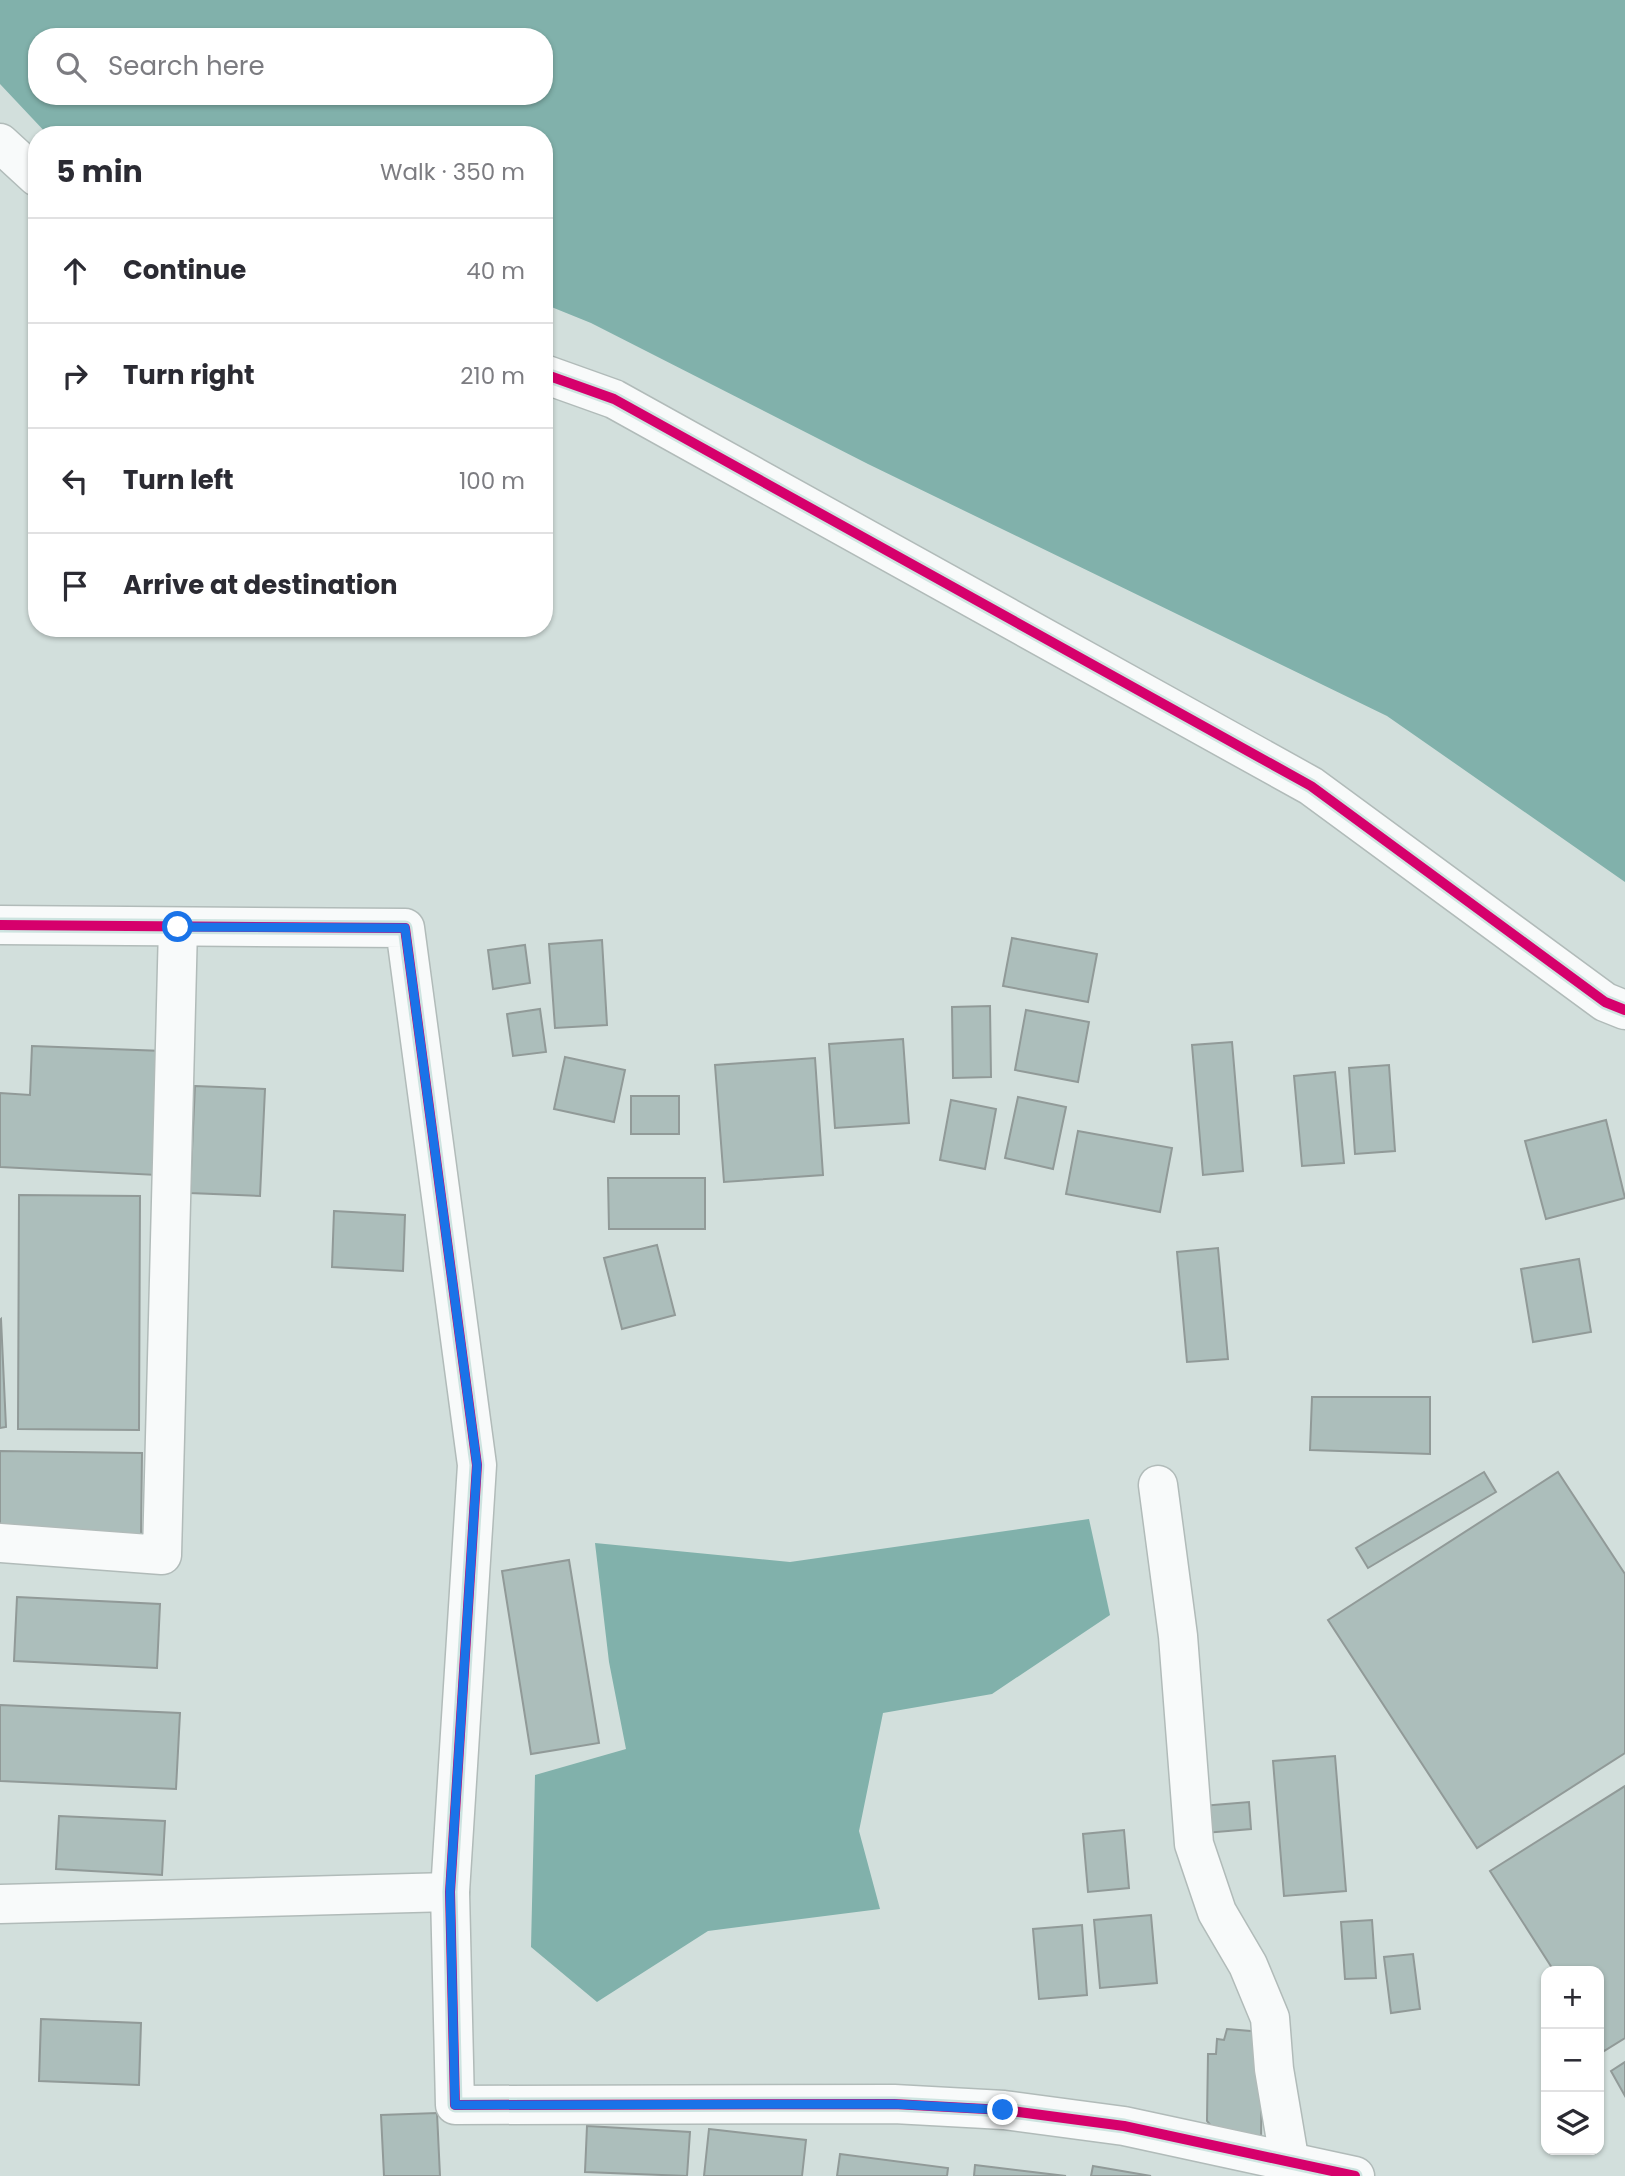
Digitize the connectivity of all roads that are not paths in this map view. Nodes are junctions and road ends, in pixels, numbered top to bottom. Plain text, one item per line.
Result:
1 (0, 144) edge
2 (28, 169) edge
3 (553, 377) edge
4 (0, 925) edge
5 (178, 927) junction
6 (1625, 1010) edge
7 (1158, 1486) dead end
8 (0, 1543) edge
9 (450, 1892) junction
10 (0, 1905) edge
11 (1290, 2164) junction
12 (1355, 2176) edge

1 - 2 street
3 - 6 street
4 - 5 street
5 - 8 street
5 - 9 street
7 - 11 street
9 - 10 street
9 - 11 street
11 - 12 street

